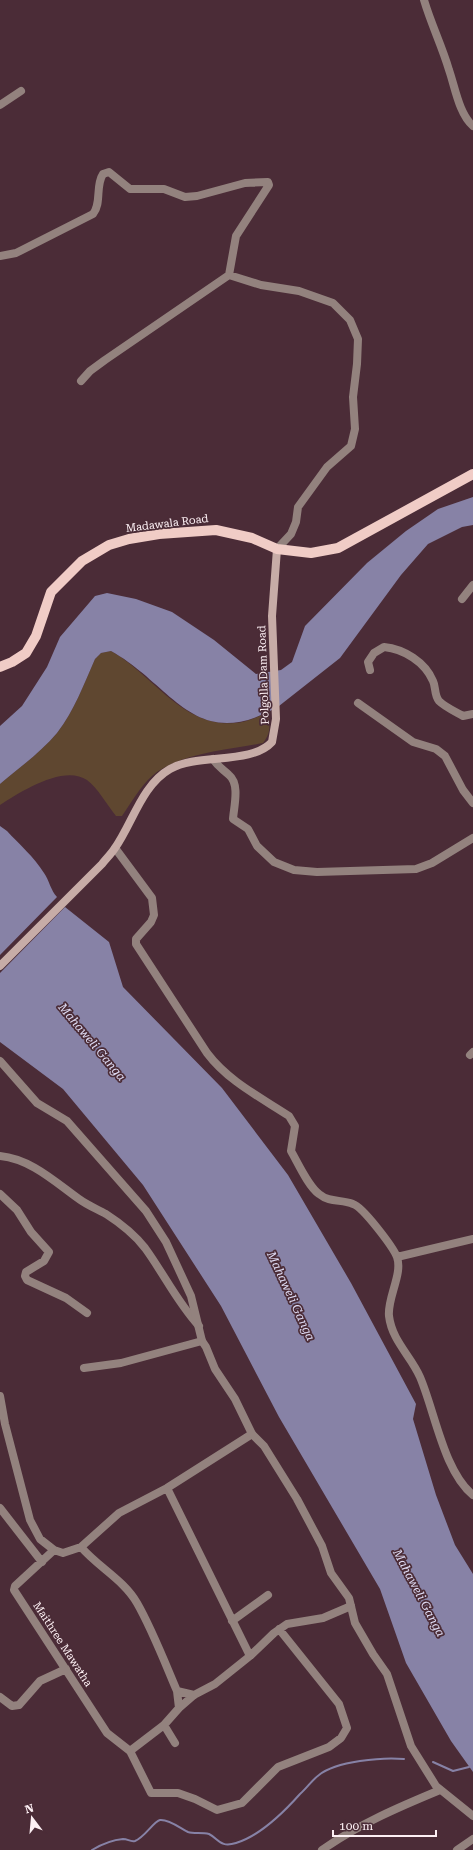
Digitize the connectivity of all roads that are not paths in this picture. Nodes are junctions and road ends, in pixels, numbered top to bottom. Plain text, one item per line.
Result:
1 (424, 0) edge
2 (21, 91) dead end
3 (0, 104) edge
4 (473, 126) edge
5 (0, 256) edge
6 (228, 275) junction
7 (82, 381) dead end
8 (473, 474) edge
9 (278, 550) junction
10 (473, 585) edge
11 (462, 599) dead end
12 (0, 667) edge
13 (370, 670) dead end
14 (358, 703) dead end
15 (473, 714) edge
16 (213, 759) junction
17 (473, 803) edge
18 (473, 838) edge
19 (115, 848) junction
20 (0, 966) edge
21 (0, 1062) edge
22 (0, 1156) edge
23 (0, 1194) edge
24 (473, 1239) edge
25 (397, 1257) junction
26 (87, 1313) dead end
27 (199, 1326) junction
28 (202, 1341) junction
29 (84, 1368) dead end
30 (0, 1396) edge
31 (252, 1434) junction
32 (167, 1488) junction
33 (473, 1495) edge
34 (0, 1508) edge
35 (81, 1547) junction
36 (54, 1550) junction
37 (42, 1562) junction
38 (268, 1595) dead end
39 (351, 1606) junction
40 (232, 1621) junction
41 (279, 1629) junction
42 (250, 1656) junction
43 (66, 1669) junction
44 (177, 1690) junction
45 (194, 1695) junction
46 (0, 1697) edge
47 (179, 1708) junction
48 (164, 1725) junction
49 (175, 1743) dead end
50 (130, 1751) junction
51 (440, 1790) junction
52 (473, 1816) edge
53 (473, 1839) edge
54 (322, 1850) edge
55 (457, 1850) edge

1 - 4 street
2 - 3 street
5 - 6 street
6 - 7 street
6 - 9 street
8 - 9 main road, Madawala Road
9 - 12 main road, Madawala Road
9 - 16 main road, Polgolla Dam Road
10 - 11 street
13 - 15 street
14 - 17 street
16 - 18 street
16 - 19 main road, Polgolla Dam Road
19 - 20 main road, Polgolla Dam Road
19 - 25 street
21 - 27 street
22 - 27 street
23 - 26 street
24 - 25 street
25 - 33 street
27 - 28 street
28 - 29 street
28 - 31 street
30 - 36 street
31 - 32 street
31 - 39 street
32 - 35 street
32 - 40 street
34 - 37 street
35 - 36 street
35 - 44 street
36 - 37 street, Maithree Mawatha
37 - 43 street, Maithree Mawatha
38 - 40 street
39 - 41 street
39 - 51 street
40 - 42 street
41 - 42 street
41 - 50 street
42 - 45 street
43 - 46 street
43 - 50 street, Maithree Mawatha
44 - 45 street
44 - 47 street
45 - 47 street
47 - 48 street
48 - 49 street
48 - 50 street
51 - 52 street
51 - 54 street
53 - 55 street

